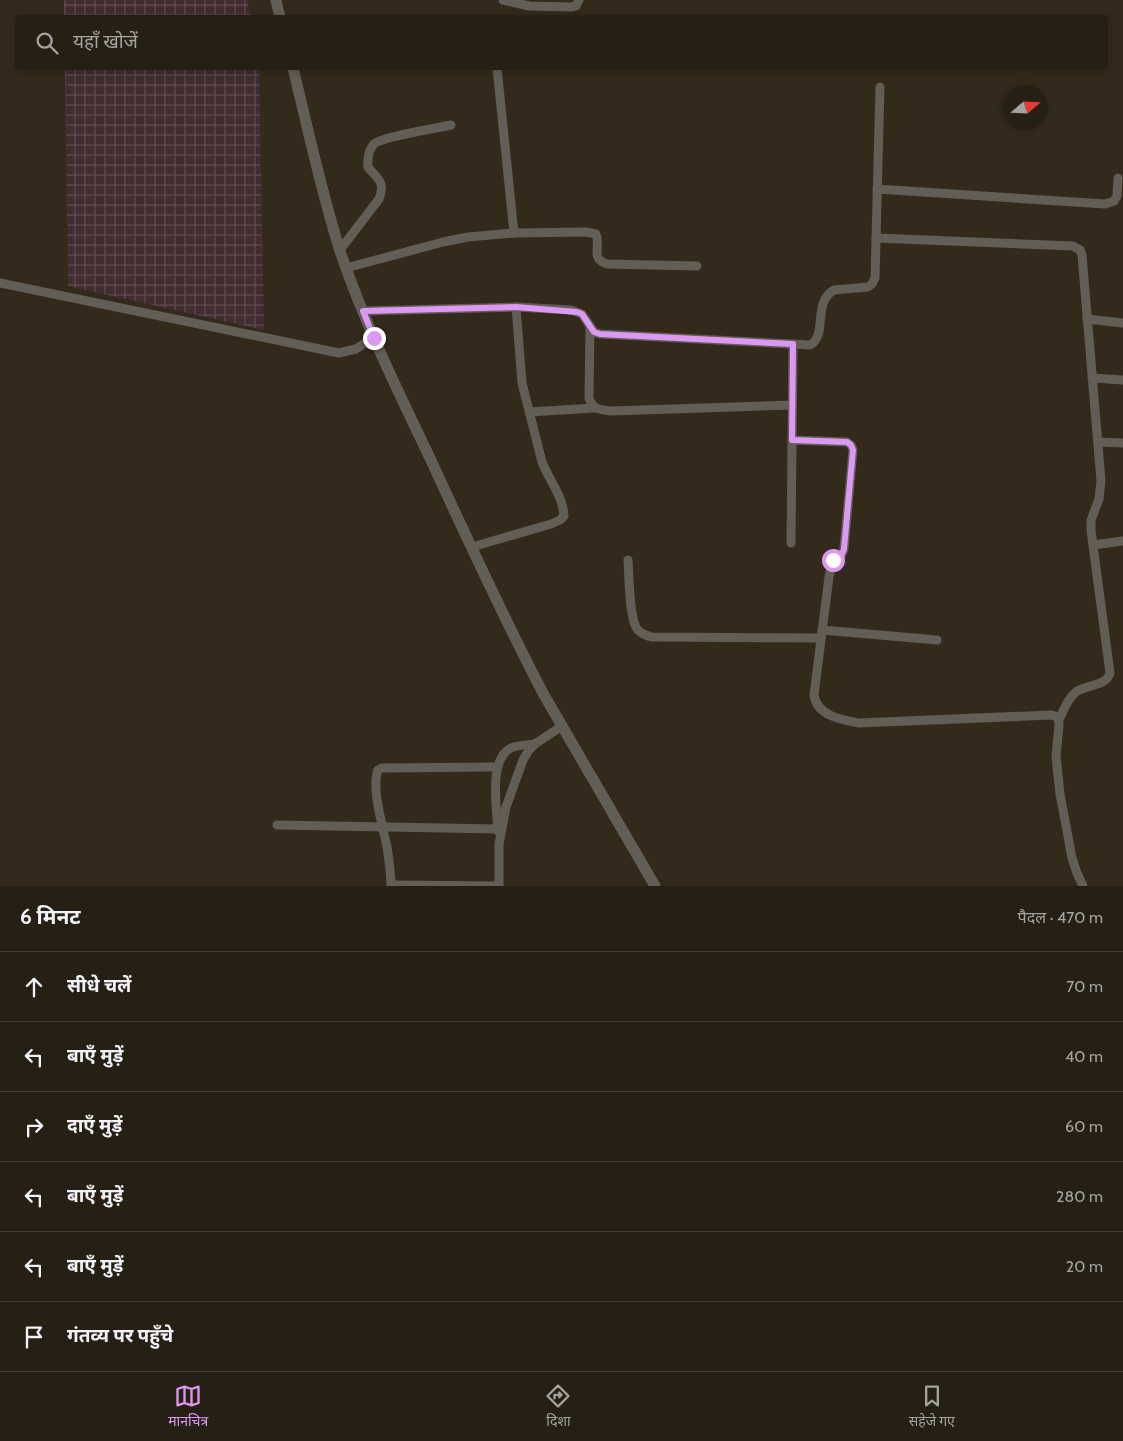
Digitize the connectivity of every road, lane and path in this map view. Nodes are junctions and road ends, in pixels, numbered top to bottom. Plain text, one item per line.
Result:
1 (276, 0) edge
2 (503, 0) edge
3 (580, 0) edge
4 (279, 15) edge
5 (293, 70) edge
6 (497, 70) edge
7 (880, 87) dead end
8 (451, 125) dead end
9 (1118, 178) dead end
10 (877, 189) junction
11 (514, 233) junction
12 (876, 238) junction
13 (340, 250) junction
14 (697, 266) dead end
15 (346, 268) junction
16 (0, 283) edge
17 (516, 307) junction
18 (363, 311) junction
19 (1087, 320) junction
20 (1123, 323) edge
21 (590, 326) junction
22 (374, 338) junction
23 (793, 344) junction
24 (1092, 378) junction
25 (1123, 380) edge
26 (792, 406) junction
27 (594, 408) junction
28 (529, 412) junction
29 (792, 440) junction
30 (1098, 442) junction
31 (1123, 443) edge
32 (1123, 542) edge
33 (791, 543) dead end
34 (1093, 545) junction
35 (472, 547) junction
36 (628, 560) dead end
37 (822, 634) junction
38 (937, 640) dead end
39 (1059, 720) junction
40 (562, 726) junction
41 (535, 744) junction
42 (497, 767) junction
43 (277, 825) dead end
44 (383, 827) junction
45 (498, 829) junction
46 (499, 844) junction
47 (391, 886) edge
48 (499, 886) edge
49 (655, 886) edge
50 (1084, 886) edge

1 - 4 street
2 - 3 street
5 - 13 street
6 - 11 street
7 - 10 street
8 - 13 street
9 - 10 street
10 - 12 street
11 - 14 street
11 - 15 street
12 - 19 street
12 - 23 street
13 - 15 street
15 - 18 street
16 - 22 street
17 - 18 street
17 - 21 street
17 - 28 street
18 - 22 street
19 - 20 street
19 - 24 street
21 - 23 street
21 - 27 street
22 - 35 street
23 - 26 street
24 - 25 street
24 - 30 street
26 - 27 street
26 - 29 street
27 - 28 street
28 - 35 street
29 - 33 street
29 - 37 street
30 - 31 street
30 - 34 street
32 - 34 street
34 - 39 street
35 - 40 street
36 - 37 street
37 - 38 street
37 - 39 street
39 - 50 street
40 - 41 street
40 - 49 street
41 - 42 street
41 - 46 street
42 - 44 street
42 - 45 street
43 - 44 street
44 - 45 street
44 - 47 street
45 - 46 street
46 - 48 street
47 - 48 street

